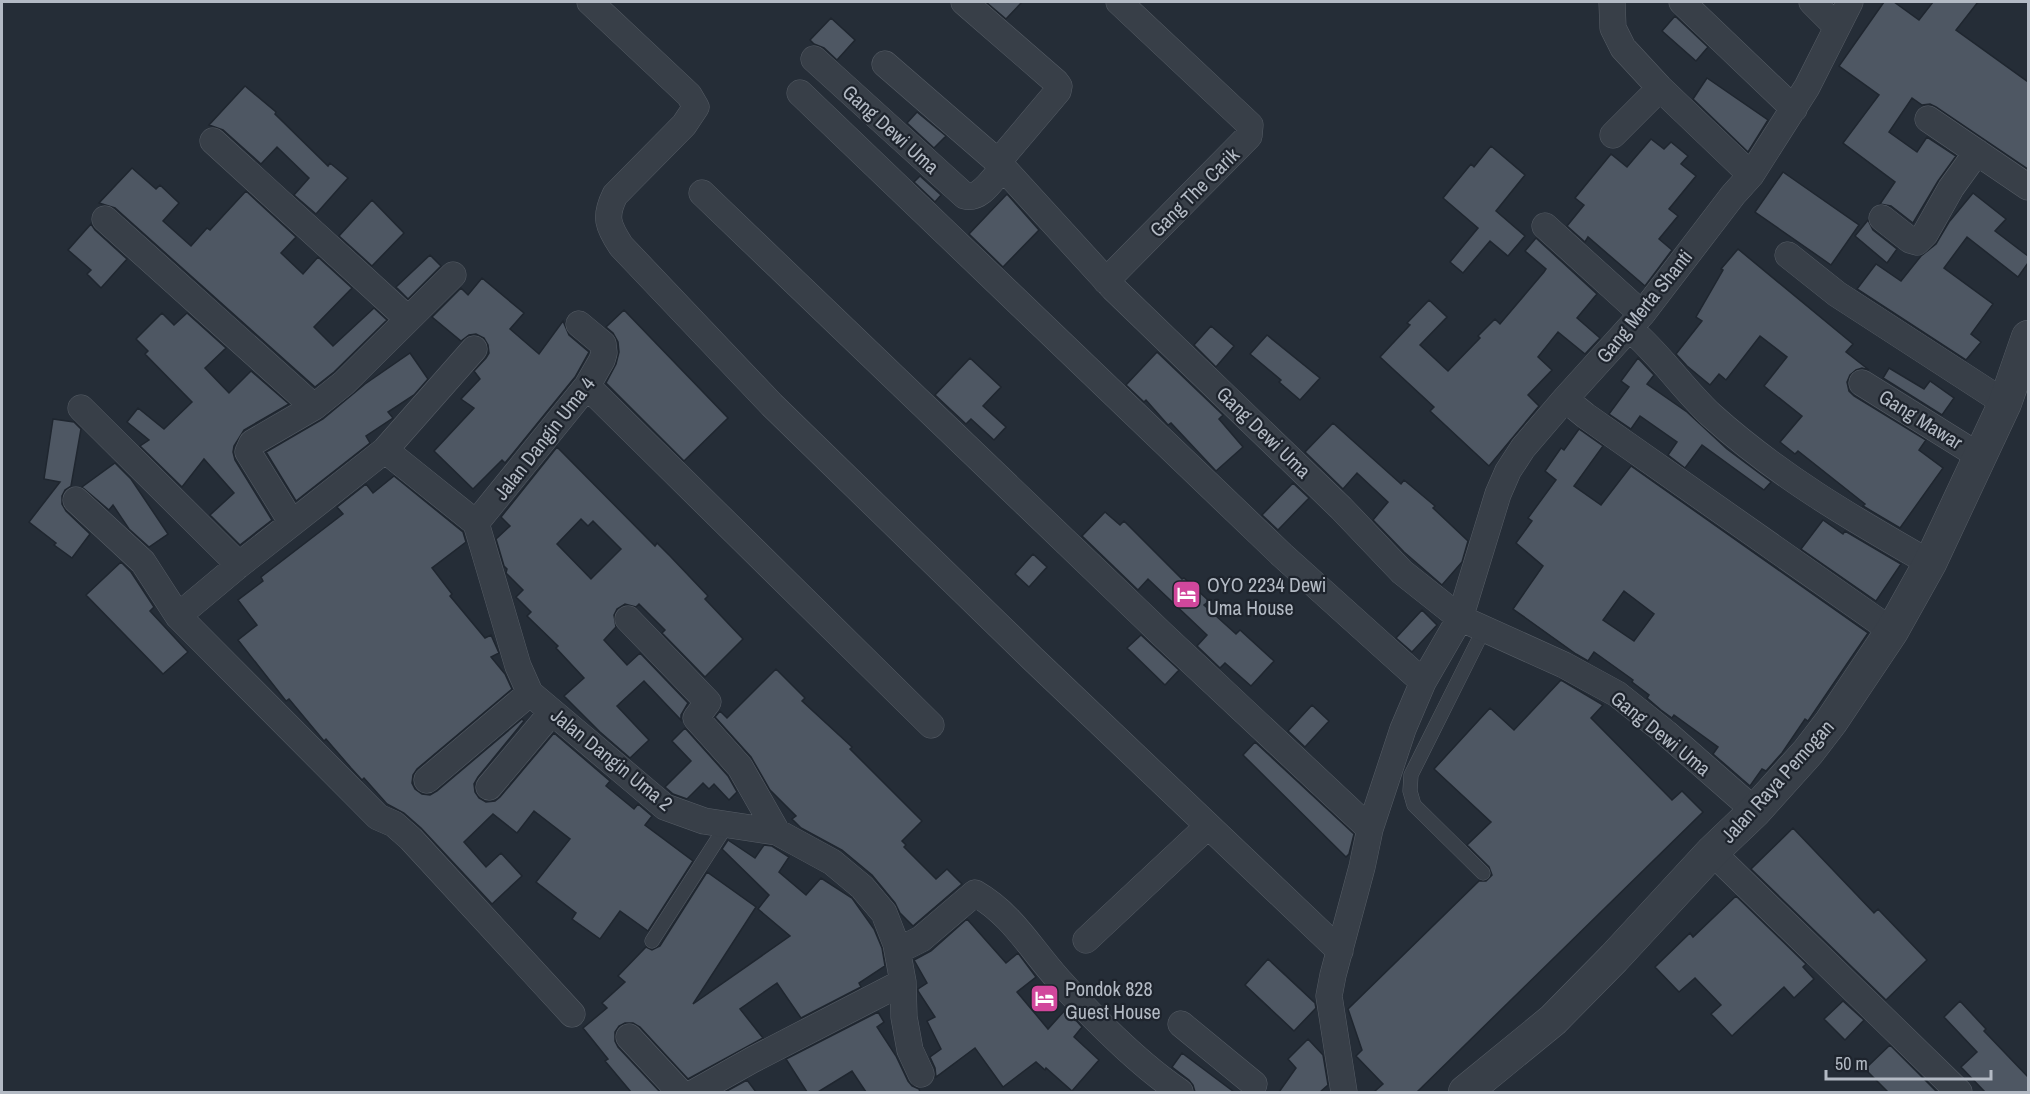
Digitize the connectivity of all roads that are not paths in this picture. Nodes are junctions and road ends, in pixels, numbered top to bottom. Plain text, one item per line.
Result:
1 (590, 2) edge
2 (964, 2) edge
3 (1119, 2) edge
4 (1612, 2) edge
5 (1682, 2) edge
6 (1812, 2) edge
7 (1850, 2) edge
8 (1837, 27) junction
9 (814, 59) dead end
10 (885, 64) dead end
11 (1660, 88) junction
12 (800, 93) dead end
13 (1794, 109) junction
14 (1928, 119) dead end
15 (1613, 135) dead end
16 (213, 141) dead end
17 (1977, 152) junction
18 (1001, 165) junction
19 (1750, 175) junction
20 (2028, 187) edge
21 (702, 193) dead end
22 (1882, 218) dead end
23 (105, 219) dead end
24 (1545, 226) dead end
25 (1788, 255) dead end
26 (453, 275) dead end
27 (1106, 281) junction
28 (408, 319) junction
29 (579, 324) dead end
30 (1639, 331) junction
31 (2028, 337) edge
32 (474, 349) dead end
33 (1862, 383) dead end
34 (587, 386) junction
35 (2005, 403) junction
36 (1573, 406) junction
37 (314, 407) junction
38 (81, 408) dead end
39 (385, 450) junction
40 (1979, 456) junction
41 (76, 500) dead end
42 (292, 523) junction
43 (476, 523) junction
44 (1930, 563) junction
45 (239, 565) junction
46 (178, 616) junction
47 (1460, 618) junction
48 (628, 620) dead end
49 (1484, 629) junction
50 (1892, 631) junction
51 (1423, 682) junction
52 (530, 693) junction
53 (552, 712) junction
54 (931, 725) dead end
55 (427, 780) dead end
56 (489, 787) dead end
57 (1755, 811) junction
58 (728, 823) junction
59 (1208, 826) junction
60 (1370, 829) junction
61 (777, 832) junction
62 (1712, 852) junction
63 (1484, 873) dead end
64 (1086, 940) dead end
65 (652, 941) dead end
66 (896, 944) junction
67 (1340, 951) junction
68 (903, 982) junction
69 (572, 1014) dead end
70 (1181, 1024) dead end
71 (629, 1037) dead end
72 (921, 1074) dead end
73 (1255, 1090) edge
74 (681, 1092) edge
75 (695, 1092) edge
76 (1180, 1092) edge
77 (1344, 1092) edge
78 (1465, 1092) edge
79 (1959, 1092) edge

1 - 59 street
2 - 18 street
3 - 27 street, Gang The Carik
4 - 11 street
5 - 13 street
6 - 8 street
7 - 8 street, Gang Merta Shanti
8 - 13 street, Gang Merta Shanti
9 - 18 street, Gang Dewi Uma
10 - 18 street
11 - 15 street
11 - 19 street
12 - 51 street
13 - 19 street, Gang Merta Shanti
14 - 17 street
16 - 28 street
17 - 20 street
17 - 22 street
18 - 27 street, Gang Dewi Uma
19 - 30 street, Gang Merta Shanti
21 - 60 street
23 - 37 street
24 - 30 street
25 - 35 street
26 - 28 street
27 - 47 street, Gang Dewi Uma
28 - 37 street
29 - 34 street, Jalan Dangin Uma 4
30 - 36 street, Gang Merta Shanti
30 - 44 street
31 - 35 street, Jalan Raya Pemogan
32 - 39 street
33 - 40 street, Gang Mawar
34 - 43 street, Jalan Dangin Uma 4
34 - 54 street
35 - 40 street, Jalan Raya Pemogan
36 - 47 street, Gang Merta Shanti
36 - 50 street
37 - 42 street
38 - 45 street
39 - 42 street
39 - 43 street
40 - 44 street, Jalan Raya Pemogan
41 - 46 street
42 - 45 street
43 - 52 street, Jalan Dangin Uma 2
44 - 50 street, Jalan Raya Pemogan
45 - 46 street
46 - 69 street
47 - 49 street, Gang Dewi Uma
47 - 51 street, Gang Merta Shanti
48 - 61 street
49 - 57 street, Gang Dewi Uma
49 - 63 lane
50 - 57 street, Jalan Raya Pemogan
51 - 60 street, Gang Merta Shanti
52 - 53 street, Jalan Dangin Uma 2
52 - 55 street
53 - 56 street
53 - 58 street, Jalan Dangin Uma 2
57 - 62 street, Jalan Raya Pemogan
58 - 61 street, Jalan Dangin Uma 2
58 - 65 lane
59 - 64 street
59 - 67 street
60 - 67 street, Gang Merta Shanti
61 - 66 street, Jalan Dangin Uma 2
62 - 78 street, Jalan Raya Pemogan
62 - 79 street
66 - 68 street, Jalan Dangin Uma 2
66 - 76 street
67 - 77 street, Gang Merta Shanti
68 - 72 street, Jalan Dangin Uma 2
68 - 75 street
70 - 73 street
71 - 74 street

